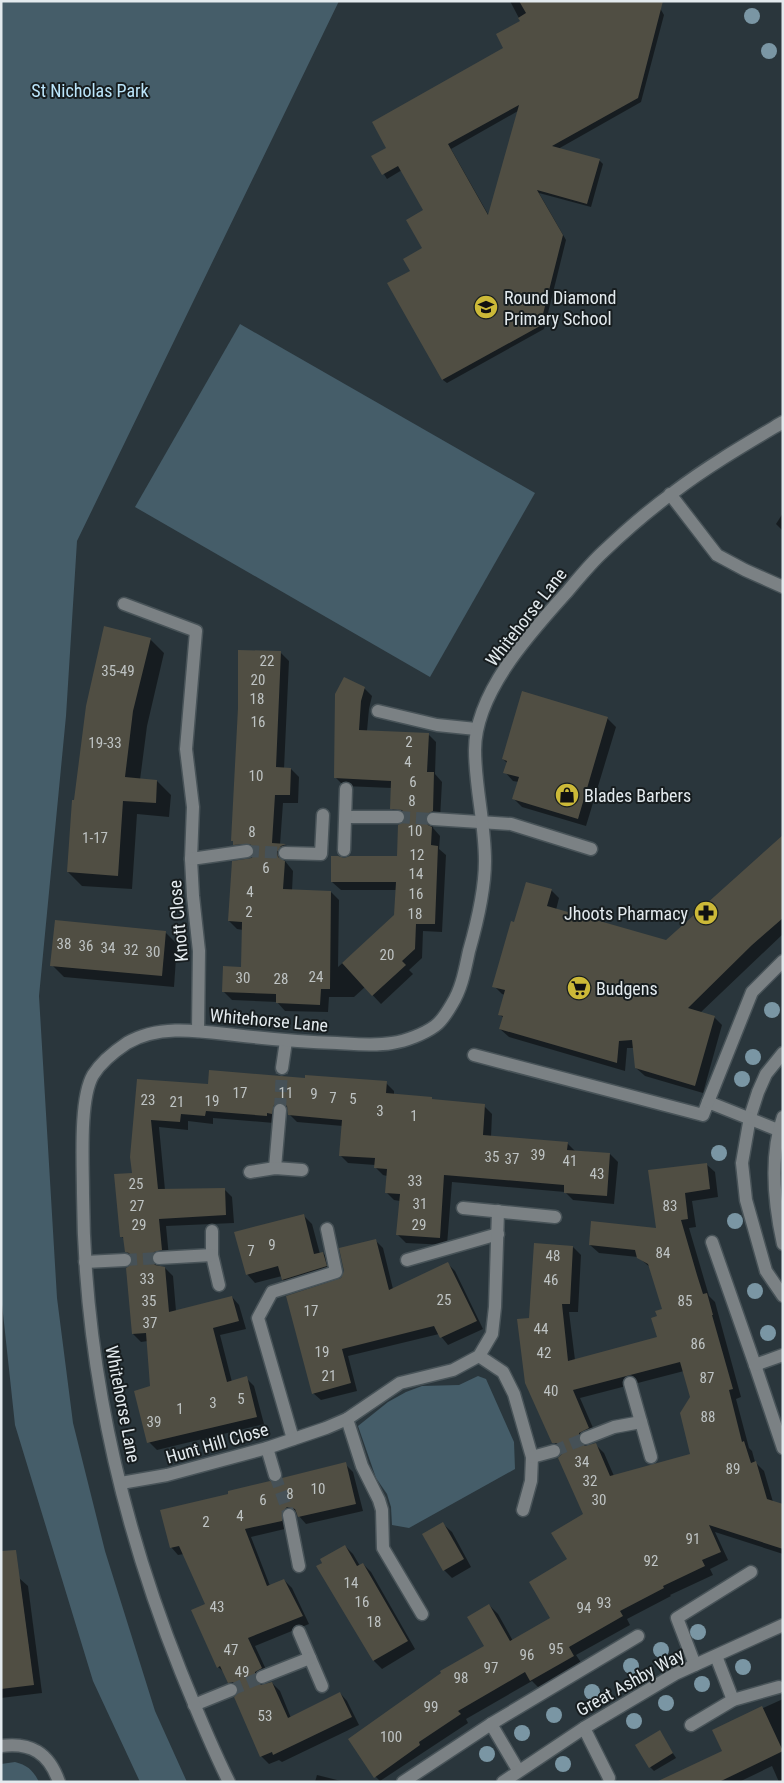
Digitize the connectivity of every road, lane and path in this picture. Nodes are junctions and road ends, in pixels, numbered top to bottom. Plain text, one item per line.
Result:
1 (783, 422) edge
2 (670, 494) junction
3 (783, 587) edge
4 (124, 604) dead end
5 (378, 711) dead end
6 (476, 729) junction
7 (346, 789) dead end
8 (323, 815) dead end
9 (346, 817) junction
10 (398, 817) tunnel mouth
11 (432, 819) tunnel mouth
12 (483, 822) junction
13 (591, 849) dead end
14 (344, 850) dead end
15 (248, 851) tunnel mouth
16 (285, 853) tunnel mouth
17 (191, 859) junction
18 (783, 961) edge
19 (198, 1031) junction
20 (286, 1041) junction
21 (783, 1053) edge
22 (474, 1055) dead end
23 (282, 1068) tunnel mouth
24 (708, 1102) junction
25 (280, 1110) tunnel mouth
26 (783, 1117) edge
27 (750, 1118) junction
28 (778, 1130) junction
29 (275, 1168) junction
30 (302, 1170) dead end
31 (250, 1172) dead end
32 (463, 1208) dead end
33 (498, 1211) junction
34 (555, 1217) dead end
35 (328, 1229) dead end
36 (212, 1231) dead end
37 (498, 1234) junction
38 (712, 1242) dead end
39 (783, 1244) edge
40 (212, 1255) junction
41 (159, 1258) tunnel mouth
42 (125, 1260) tunnel mouth
43 (407, 1260) dead end
44 (85, 1262) junction
45 (219, 1285) dead end
46 (783, 1296) edge
47 (783, 1355) edge
48 (479, 1356) junction
49 (756, 1365) junction
50 (630, 1383) dead end
51 (347, 1420) junction
52 (642, 1422) junction
53 (586, 1438) tunnel mouth
54 (293, 1439) junction
55 (267, 1448) junction
56 (783, 1448) edge
57 (554, 1451) tunnel mouth
58 (532, 1457) junction
59 (651, 1457) dead end
60 (275, 1475) tunnel mouth
61 (121, 1483) junction
62 (523, 1510) dead end
63 (289, 1515) tunnel mouth
64 (299, 1566) dead end
65 (751, 1572) dead end
66 (422, 1614) dead end
67 (782, 1626) edge
68 (299, 1632) dead end
69 (638, 1636) dead end
70 (716, 1656) junction
71 (310, 1658) junction
72 (695, 1665) junction
73 (262, 1677) tunnel mouth
74 (322, 1686) dead end
75 (779, 1687) dead end
76 (231, 1690) tunnel mouth
77 (733, 1700) junction
78 (194, 1705) junction
79 (491, 1724) junction
80 (691, 1725) dead end
81 (584, 1728) junction
82 (1, 1746) edge
83 (518, 1770) junction
84 (610, 1778) edge
85 (59, 1782) edge
86 (229, 1782) edge
87 (403, 1782) edge
88 (504, 1782) edge

1 - 2 street, Whitehorse Lane
2 - 3 street
2 - 6 street, Whitehorse Lane
4 - 17 street, Knott Close
5 - 6 street
6 - 12 street, Whitehorse Lane
7 - 9 street
8 - 16 street
9 - 10 street
9 - 14 street
11 - 12 street
12 - 13 street
12 - 20 street, Whitehorse Lane
15 - 17 street
17 - 19 street, Knott Close
18 - 24 street
19 - 20 street, Whitehorse Lane
19 - 44 street, Whitehorse Lane
20 - 23 street
21 - 27 street
22 - 24 street
24 - 27 street
25 - 29 street
26 - 28 street
27 - 28 street
27 - 46 street
28 - 39 street
29 - 30 street
29 - 31 street
32 - 33 street
33 - 34 street
33 - 37 street
35 - 54 street, Hunt Hill Close
36 - 40 street
37 - 43 street
37 - 48 street
38 - 49 street
40 - 41 street
40 - 45 street
42 - 44 street
44 - 61 street, Whitehorse Lane
47 - 49 street
48 - 51 street, Hunt Hill Close
48 - 58 street
49 - 56 street
50 - 52 street
51 - 54 street, Hunt Hill Close
51 - 66 street
52 - 53 street
52 - 59 street
54 - 55 street, Hunt Hill Close
55 - 60 street
55 - 61 street, Hunt Hill Close
57 - 58 street
58 - 62 street
61 - 78 street, Whitehorse Lane
63 - 64 street
65 - 72 street
67 - 70 street, Great Ashby Way
68 - 71 street
69 - 79 street
70 - 72 street, Great Ashby Way
70 - 77 street
71 - 73 street
71 - 74 street
72 - 81 street, Great Ashby Way
75 - 77 street
76 - 78 street
77 - 80 street
78 - 86 street, Whitehorse Lane
79 - 83 street
79 - 87 street
81 - 83 street, Great Ashby Way
81 - 84 street
82 - 85 street
83 - 88 street, Great Ashby Way

